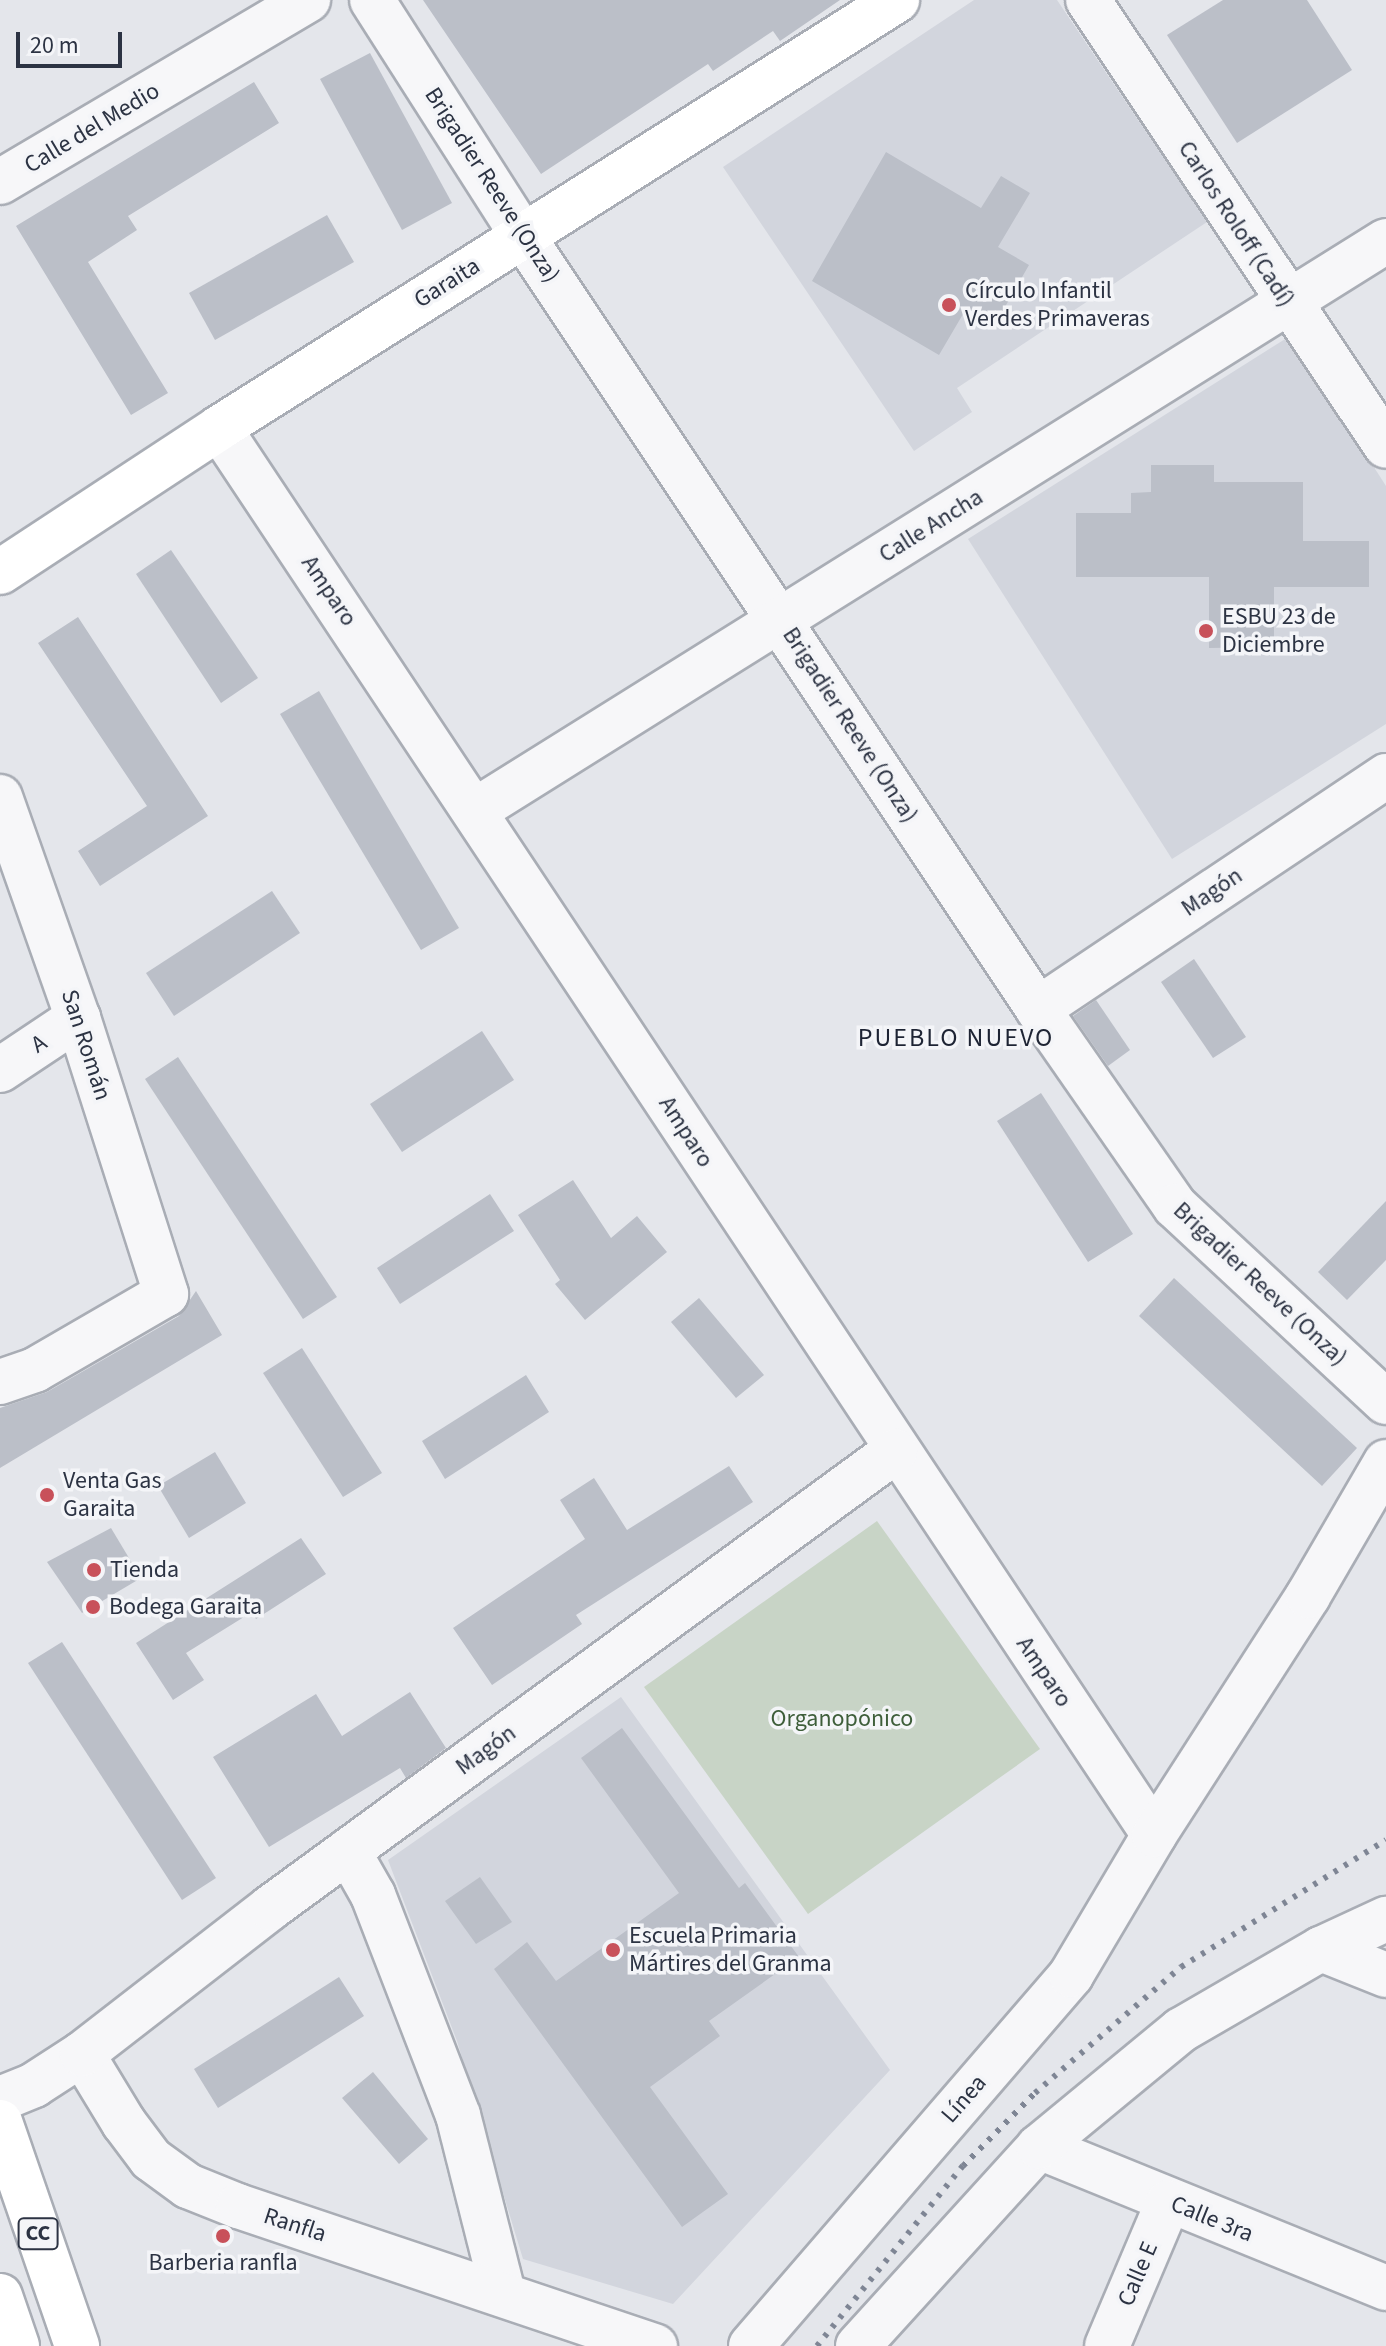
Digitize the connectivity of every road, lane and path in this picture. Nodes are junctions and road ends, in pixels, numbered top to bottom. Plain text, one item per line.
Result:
1 (308, 0) edge
2 (372, 0) edge
3 (897, 0) edge
4 (1088, 0) edge
5 (0, 182) edge
6 (522, 235) junction
7 (1386, 241) edge
8 (1288, 302) junction
9 (219, 428) junction
10 (1386, 446) edge
11 (0, 572) edge
12 (780, 620) junction
13 (1386, 776) edge
14 (0, 797) edge
15 (476, 810) junction
16 (1038, 1009) junction
17 (78, 1018) junction
18 (0, 1070) edge
19 (0, 1382) edge
20 (1386, 1402) edge
21 (895, 1451) junction
22 (1386, 1462) edge
23 (1154, 1835) junction
24 (348, 1851) junction
25 (1386, 1919) edge
26 (1321, 1949) junction
27 (1386, 1975) edge
28 (82, 2054) junction
29 (0, 2099) edge
30 (0, 2122) edge
31 (1039, 2147) junction
32 (1168, 2202) junction
33 (1386, 2288) edge
34 (503, 2293) junction
35 (0, 2296) edge
36 (17, 2346) edge
37 (77, 2346) edge
38 (655, 2346) edge
39 (751, 2346) edge
40 (858, 2346) edge
41 (1107, 2346) edge

1 - 5 street, Calle del Medio
2 - 6 street, Brigadier Reeve (Onza)
3 - 6 main road, Garaita
4 - 8 street, Carlos Roloff (Cadí)
6 - 9 main road, Garaita
6 - 12 street, Brigadier Reeve (Onza)
7 - 8 street, Calle Ancha
8 - 10 street, Carlos Roloff (Cadí)
8 - 12 street, Calle Ancha
9 - 11 main road, Garaita
9 - 15 street, Amparo
12 - 15 street, Calle Ancha
12 - 16 street, Brigadier Reeve (Onza)
13 - 16 street, Magón
14 - 17 street, San Román
15 - 21 street, Amparo
16 - 20 street, Brigadier Reeve (Onza)
17 - 18 street, A
17 - 19 street, San Román
21 - 23 street, Amparo
21 - 24 street, Magón
22 - 23 street, Línea
23 - 39 street, Línea
24 - 28 street, Magón
24 - 34 street
25 - 26 street
26 - 27 street
26 - 31 street
28 - 29 street
28 - 34 street, Ranfla
30 - 37 main road, CC
31 - 32 street, Calle 3ra
31 - 40 street
32 - 33 street, Calle 3ra
32 - 41 street, Calle E
34 - 38 street, Ranfla
35 - 36 main road

